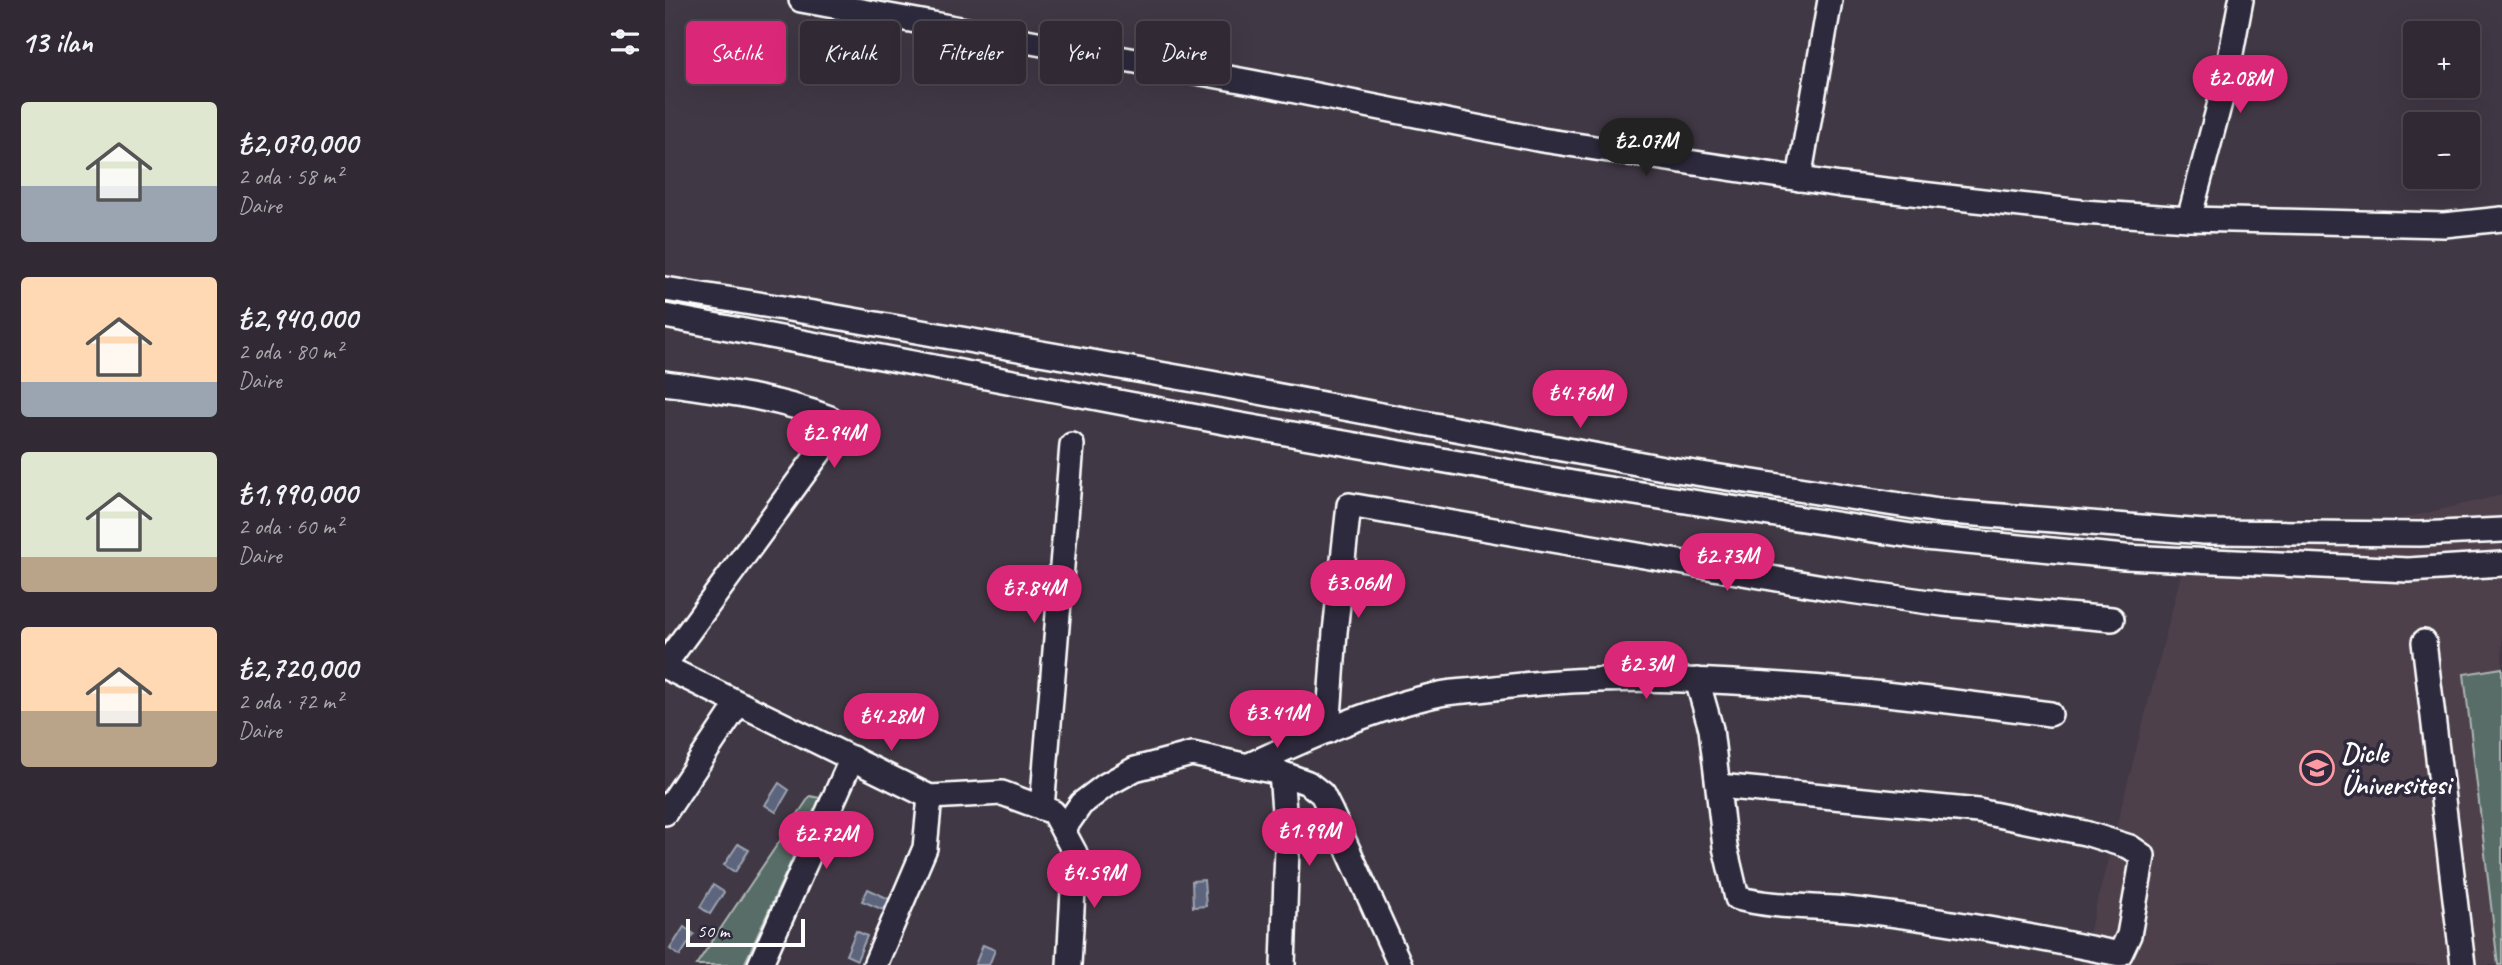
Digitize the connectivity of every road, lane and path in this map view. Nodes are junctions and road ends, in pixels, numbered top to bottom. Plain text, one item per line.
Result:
1 (801, 0) edge
2 (1831, 0) edge
3 (2241, 0) edge
4 (1800, 179) junction
5 (2189, 219) junction
6 (2502, 219) edge
7 (665, 289) edge
8 (665, 316) edge
9 (665, 383) edge
10 (1072, 445) dead end
11 (2502, 530) edge
12 (2502, 564) edge
13 (2112, 619) dead end
14 (2424, 642) dead end
15 (665, 665) edge
16 (1697, 680) junction
17 (738, 704) junction
18 (2050, 713) dead end
19 (1328, 731) junction
20 (852, 758) junction
21 (1247, 766) junction
22 (1281, 773) junction
23 (1719, 786) junction
24 (930, 797) junction
25 (1042, 807) junction
26 (665, 813) edge
27 (1063, 830) junction
28 (759, 965) edge
29 (875, 965) edge
30 (1069, 965) edge
31 (1283, 965) edge
32 (1400, 965) edge
33 (2463, 965) edge

1 - 4 street
2 - 4 street
3 - 5 street
4 - 5 street
5 - 6 street
7 - 11 street
8 - 12 street
9 - 15 street
10 - 25 street
13 - 19 street
14 - 33 street
15 - 17 street
16 - 18 street
16 - 19 street
16 - 23 street
17 - 20 street
17 - 26 street
19 - 21 street
20 - 24 street
20 - 28 street
21 - 22 street
21 - 27 street
22 - 31 street
22 - 32 street
23 - 23 street
24 - 25 street
24 - 29 street
25 - 27 street
27 - 30 street

